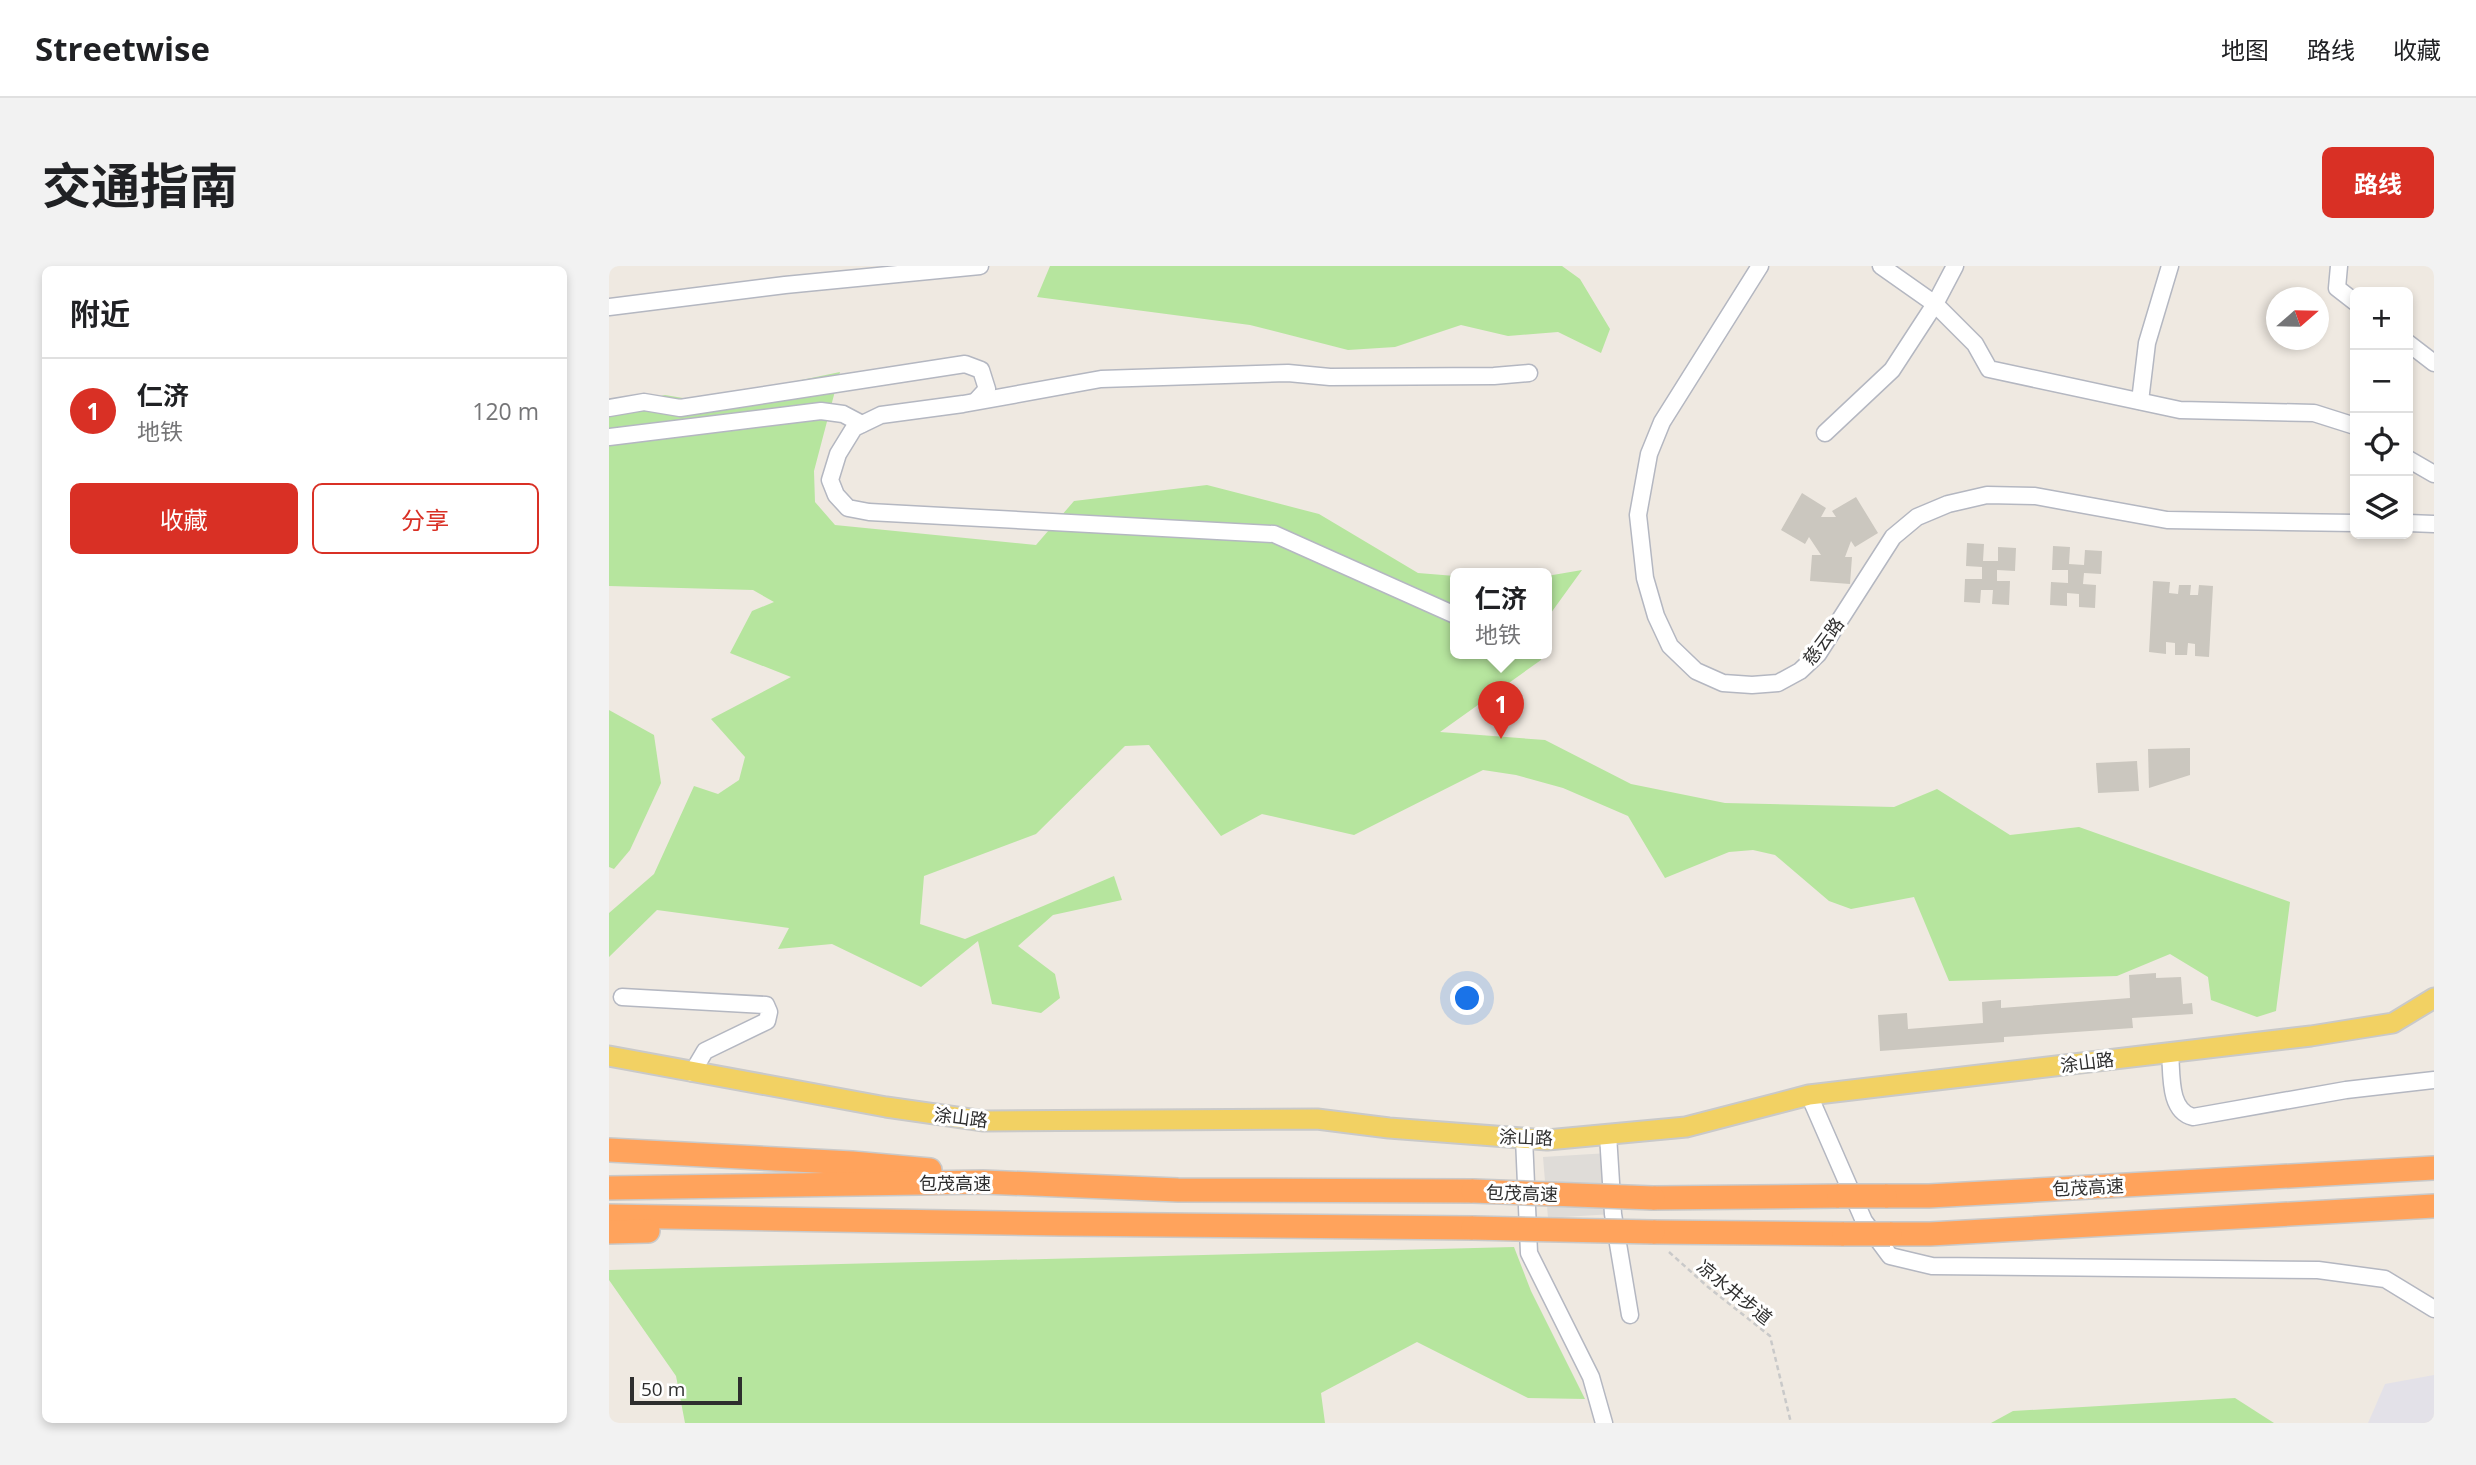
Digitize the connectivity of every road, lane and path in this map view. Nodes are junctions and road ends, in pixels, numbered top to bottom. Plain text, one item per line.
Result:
1 (980, 266) edge
2 (1760, 266) edge
3 (1881, 266) edge
4 (1955, 266) edge
5 (2171, 266) edge
6 (2339, 266) edge
7 (2350, 298) edge
8 (1935, 304) junction
9 (609, 307) edge
10 (2413, 347) edge
11 (2434, 363) edge
12 (1529, 373) dead end
13 (976, 401) junction
14 (2140, 401) junction
15 (609, 408) edge
16 (862, 424) junction
17 (2350, 424) edge
18 (1825, 433) dead end
19 (609, 437) edge
20 (2413, 462) edge
21 (2434, 474) edge
22 (2350, 523) edge
23 (2413, 523) edge
24 (2434, 524) edge
25 (1450, 613) edge
26 (622, 997) dead end
27 (2434, 998) edge
28 (2170, 1052) junction
29 (609, 1056) edge
30 (692, 1073) junction
31 (2434, 1080) edge
32 (1809, 1095) junction
33 (1608, 1135) junction
34 (1524, 1138) junction
35 (609, 1150) edge
36 (2434, 1168) edge
37 (609, 1188) edge
38 (1111, 1188) junction
39 (2434, 1206) edge
40 (609, 1216) edge
41 (1062, 1224) junction
42 (609, 1232) edge
43 (1669, 1252) dead end
44 (2434, 1309) edge
45 (1630, 1315) dead end
46 (1604, 1423) edge
47 (1791, 1423) edge

1 - 9 street
2 - 22 street, 慈云路
3 - 8 street
4 - 8 street
5 - 14 street
6 - 7 street
8 - 14 street
8 - 18 street
10 - 11 street
12 - 13 street
13 - 15 street
13 - 16 street
14 - 17 street
16 - 19 street
16 - 25 street
20 - 21 street
23 - 24 street
26 - 30 street
27 - 28 main road, 涂山路
28 - 31 street
28 - 32 main road, 涂山路
29 - 30 main road, 涂山路
30 - 34 main road, 涂山路
32 - 33 main road, 涂山路
32 - 44 street
33 - 34 main road, 涂山路
33 - 45 street
34 - 46 street
35 - 38 highway
36 - 38 highway, 包茂高速, bridge
37 - 38 highway, 包茂高速
39 - 41 highway, 包茂高速, bridge
40 - 41 highway, 包茂高速
41 - 42 highway
43 - 47 path, 凉水井步道

